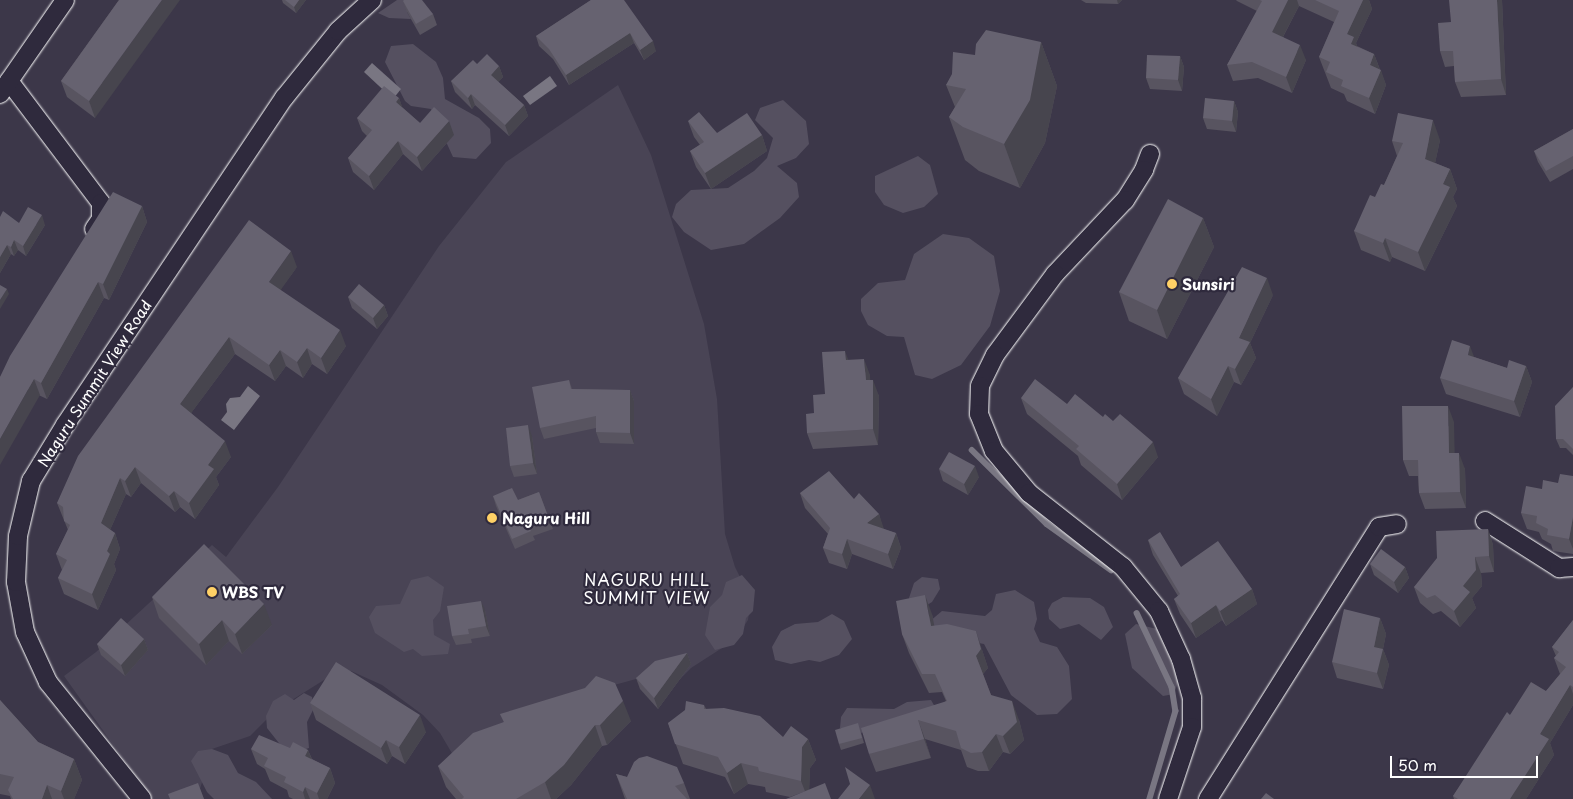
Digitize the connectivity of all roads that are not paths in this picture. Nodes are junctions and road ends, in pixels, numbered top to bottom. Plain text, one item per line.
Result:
1 (65, 0) edge
2 (372, 0) edge
3 (4, 88) edge
4 (1150, 154) dead end
5 (83, 247) edge
6 (1485, 521) dead end
7 (1397, 524) dead end
8 (1573, 567) edge
9 (142, 799) edge
10 (1168, 799) edge
11 (1208, 799) edge

1 - 3 street
2 - 9 street, Naguru Summit View Road
3 - 5 street
4 - 10 street
6 - 8 street
7 - 11 street

